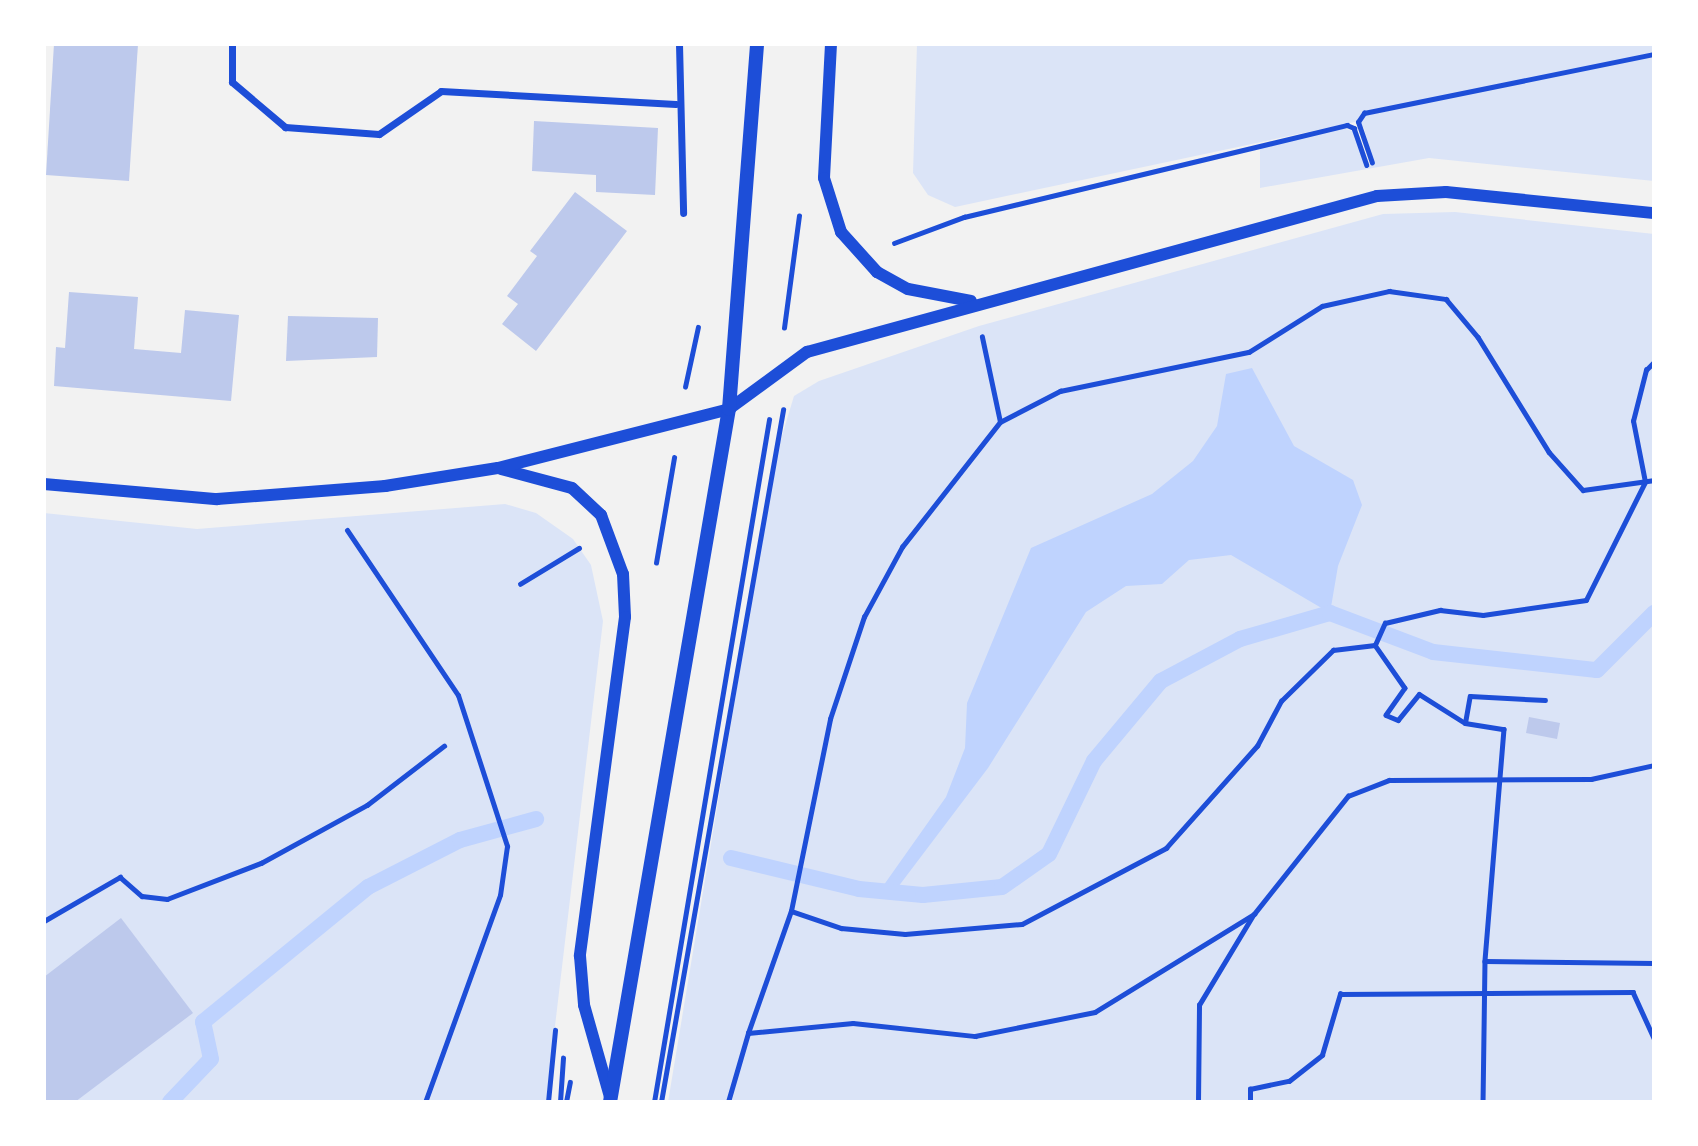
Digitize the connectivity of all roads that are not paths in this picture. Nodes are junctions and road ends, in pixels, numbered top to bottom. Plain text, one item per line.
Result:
1 (232, 44) edge
2 (679, 44) edge
3 (757, 44) edge
4 (831, 44) edge
5 (676, 104) junction
6 (683, 213) dead end
7 (1654, 213) edge
8 (981, 302) junction
9 (729, 409) junction
10 (498, 468) junction
11 (44, 484) edge
12 (347, 530) dead end
13 (610, 1101) edge
14 (425, 1102) edge

1 - 5 street
2 - 5 street
3 - 9 main road
4 - 8 street
5 - 6 street
7 - 8 street
8 - 9 street
9 - 10 street
9 - 13 main road
10 - 11 street
10 - 13 street
12 - 14 lane

